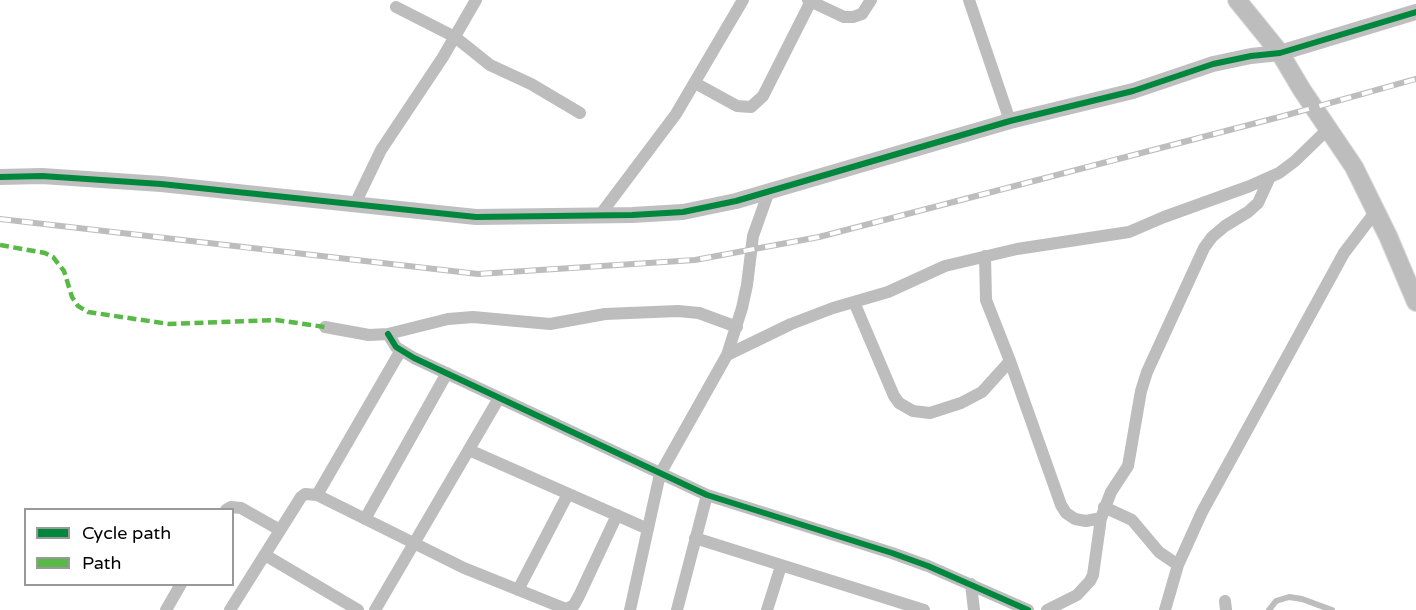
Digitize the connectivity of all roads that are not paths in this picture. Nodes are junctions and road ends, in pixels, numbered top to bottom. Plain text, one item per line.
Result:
1 (476, 0) edge
2 (743, 0) edge
3 (871, 0) edge
4 (969, 0) edge
5 (1237, 0) edge
6 (810, 1) edge
7 (396, 7) dead end
8 (1416, 12) edge
9 (455, 37) junction
10 (1280, 53) junction
11 (695, 83) junction
12 (580, 113) dead end
13 (1010, 121) junction
14 (1328, 129) junction
15 (0, 177) edge
16 (1270, 177) junction
17 (769, 191) junction
18 (355, 204) junction
19 (1376, 211) junction
20 (600, 215) junction
21 (985, 256) junction
22 (854, 302) junction
23 (1416, 302) edge
24 (325, 327) dead end
25 (737, 327) junction
26 (388, 334) junction
27 (401, 350) junction
28 (727, 355) junction
29 (1010, 361) junction
30 (447, 373) junction
31 (499, 398) junction
32 (469, 450) junction
33 (660, 474) junction
34 (568, 494) junction
35 (317, 495) junction
36 (707, 495) junction
37 (229, 508) edge
38 (1102, 513) junction
39 (616, 515) junction
40 (365, 519) junction
41 (648, 529) junction
42 (280, 530) junction
43 (695, 538) junction
44 (414, 543) junction
45 (265, 555) junction
46 (1178, 565) junction
47 (781, 566) junction
48 (971, 584) junction
49 (180, 586) edge
50 (518, 590) junction
51 (890, 605) edge
52 (166, 610) edge
53 (231, 610) edge
54 (358, 610) edge
55 (375, 610) edge
56 (630, 610) edge
57 (677, 610) edge
58 (767, 610) edge
59 (924, 610) edge
60 (974, 610) edge
61 (1028, 610) edge
62 (1047, 610) edge
63 (1166, 610) edge
64 (1269, 610) edge
65 (1332, 610) edge

1 - 9 street
2 - 11 street
3 - 6 street
4 - 13 street
5 - 10 main road
6 - 11 street
7 - 9 street
8 - 10 street
9 - 12 street
9 - 18 street
10 - 13 street
10 - 14 main road
11 - 20 street
13 - 17 street
14 - 16 street
14 - 19 main road
15 - 18 street
16 - 21 street
16 - 38 street
17 - 20 street
17 - 25 street
18 - 20 street
19 - 23 main road
19 - 46 street
21 - 22 street
21 - 29 street
22 - 28 street
22 - 29 street
24 - 26 street
25 - 26 street
25 - 28 street
26 - 27 street
27 - 30 street
27 - 35 street
28 - 33 street
29 - 38 street
30 - 31 street
30 - 40 street
31 - 32 street
31 - 33 street
32 - 34 street
32 - 44 street
33 - 36 street
33 - 41 street
34 - 39 street
34 - 50 street
35 - 40 street
35 - 42 street
36 - 43 street
36 - 48 street
37 - 42 street
38 - 46 street
38 - 62 street
39 - 41 street
39 - 50 street
40 - 44 street
41 - 56 street
42 - 45 street
43 - 47 street
43 - 57 street
44 - 50 street
44 - 55 street
45 - 53 street
45 - 54 street
46 - 63 street
47 - 51 street
47 - 58 street
48 - 60 street
48 - 61 street
49 - 52 street
51 - 59 street
64 - 65 lane

